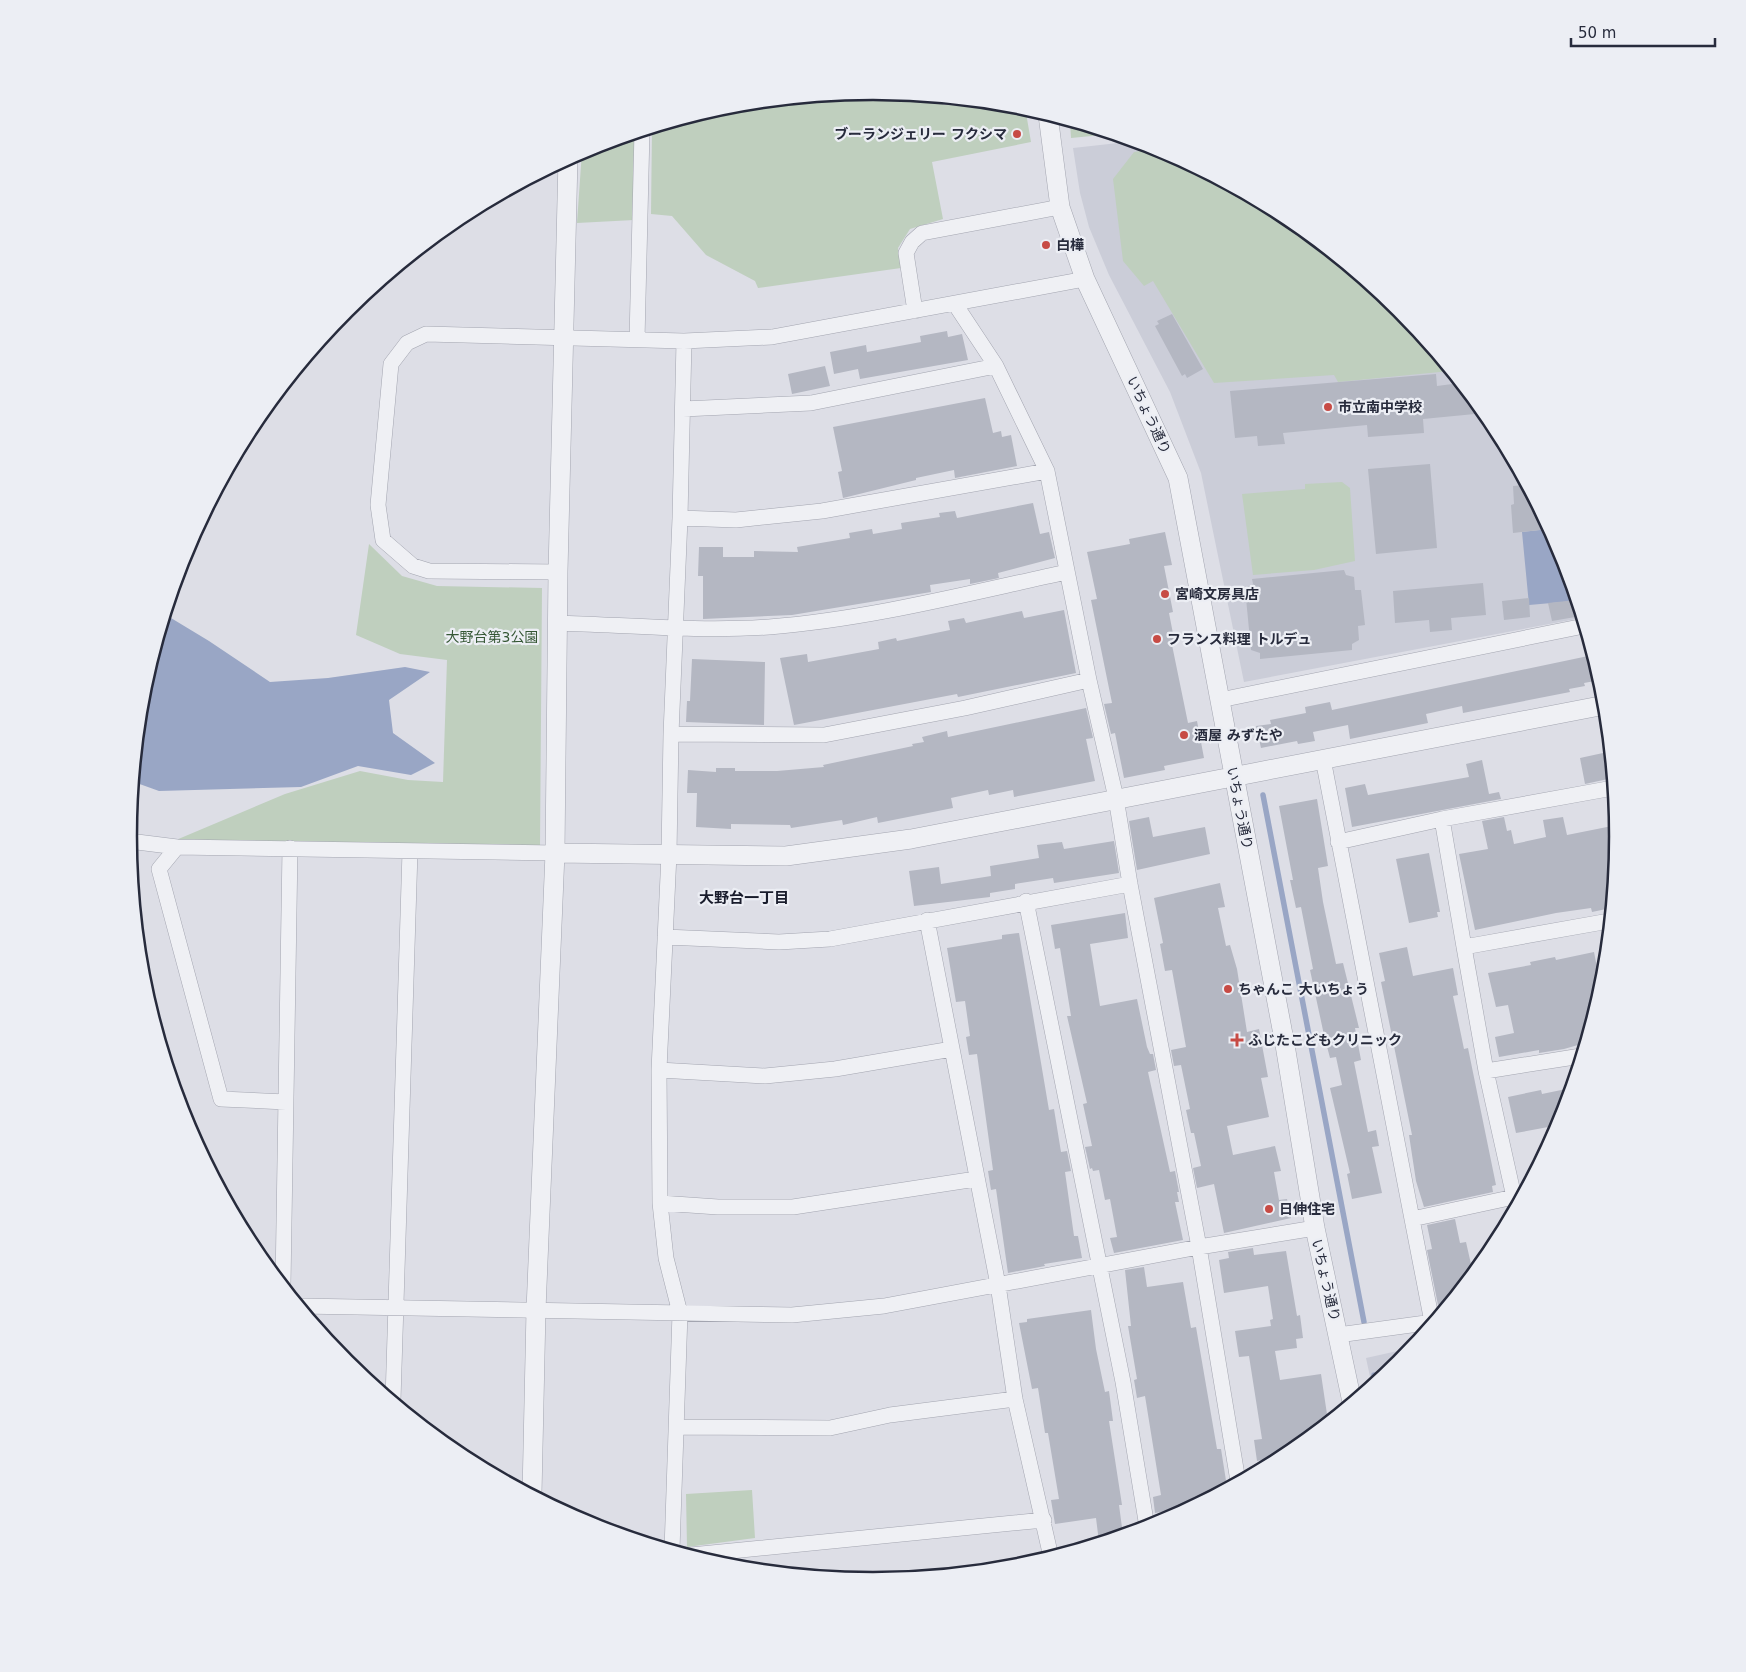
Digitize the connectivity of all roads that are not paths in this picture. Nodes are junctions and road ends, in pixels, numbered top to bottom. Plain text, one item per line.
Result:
1 (1049, 122) edge
2 (642, 137) edge
3 (568, 167) edge
4 (1060, 207) junction
5 (1085, 278) junction
6 (956, 304) junction
7 (915, 312) junction
8 (565, 336) junction
9 (637, 340) junction
10 (684, 341) junction
11 (996, 366) junction
12 (683, 409) junction
13 (1047, 471) junction
14 (680, 518) junction
15 (558, 572) junction
16 (1067, 572) junction
17 (557, 623) junction
18 (675, 627) junction
19 (1578, 627) edge
20 (1089, 680) junction
21 (1220, 700) junction
22 (1597, 706) edge
23 (671, 734) junction
24 (1323, 759) junction
25 (1234, 777) junction
26 (1607, 789) edge
27 (1116, 798) junction
28 (1442, 820) junction
29 (137, 842) edge
30 (1338, 842) junction
31 (177, 847) junction
32 (290, 848) junction
33 (410, 851) junction
34 (555, 853) junction
35 (669, 854) junction
36 (1130, 884) junction
37 (1026, 901) junction
38 (927, 920) junction
39 (1604, 922) edge
40 (665, 937) junction
41 (1464, 947) junction
42 (952, 1049) junction
43 (1575, 1057) edge
44 (659, 1070) junction
45 (1486, 1071) junction
46 (286, 1102) junction
47 (976, 1179) junction
48 (1516, 1193) edge
49 (1514, 1197) edge
50 (660, 1203) junction
51 (1412, 1219) junction
52 (1315, 1228) junction
53 (1199, 1247) junction
54 (1100, 1266) junction
55 (283, 1276) edge
56 (998, 1285) junction
57 (308, 1306) edge
58 (394, 1309) junction
59 (536, 1310) junction
60 (680, 1313) junction
61 (1431, 1314) edge
62 (1424, 1323) edge
63 (1338, 1335) junction
64 (392, 1392) edge
65 (1351, 1395) edge
66 (1015, 1399) junction
67 (678, 1427) junction
68 (1237, 1475) edge
69 (532, 1488) edge
70 (1146, 1519) edge
71 (1044, 1520) junction
72 (672, 1544) edge
73 (1050, 1550) edge
74 (709, 1553) edge

1 - 4 street, いちょう通り
2 - 9 street
3 - 8 street
4 - 5 street, いちょう通り
4 - 7 street
5 - 6 street
5 - 21 street, いちょう通り
6 - 7 street
6 - 11 street
7 - 10 street
8 - 9 street
8 - 15 street
8 - 15 street
9 - 10 street
10 - 12 street
11 - 12 street
11 - 13 street
12 - 14 street
13 - 14 street
13 - 16 street
14 - 18 street
15 - 17 street
16 - 18 street
16 - 20 street
17 - 18 street
17 - 34 street
18 - 23 street
19 - 21 street
20 - 23 street
20 - 27 street
21 - 25 street, いちょう通り
22 - 24 street
23 - 35 street
24 - 25 street
24 - 30 street
25 - 27 street
25 - 52 street, いちょう通り
26 - 28 street
27 - 35 street
27 - 36 street
28 - 30 street
28 - 41 street
29 - 31 street
30 - 51 street
31 - 32 street
31 - 46 street
32 - 33 street
32 - 46 street
33 - 34 street
33 - 58 street
34 - 35 street
34 - 59 street
35 - 40 street
36 - 37 street
36 - 53 street
37 - 38 street
37 - 54 street
38 - 40 street
38 - 42 street
39 - 41 street
40 - 44 street
41 - 45 street
42 - 44 street
42 - 47 street
43 - 45 street
44 - 50 street
45 - 48 street
46 - 55 street
47 - 50 street
47 - 56 street
49 - 51 street
50 - 60 street
51 - 61 street
52 - 53 street
52 - 63 street, いちょう通り
53 - 54 street
53 - 68 street
54 - 56 street
54 - 70 street
56 - 60 street
56 - 66 street
57 - 58 street
58 - 59 street
58 - 64 street
59 - 60 street
59 - 69 street
60 - 67 street
62 - 63 street
63 - 65 street, いちょう通り
66 - 67 street
66 - 71 street
67 - 72 street
71 - 73 street
71 - 74 street

